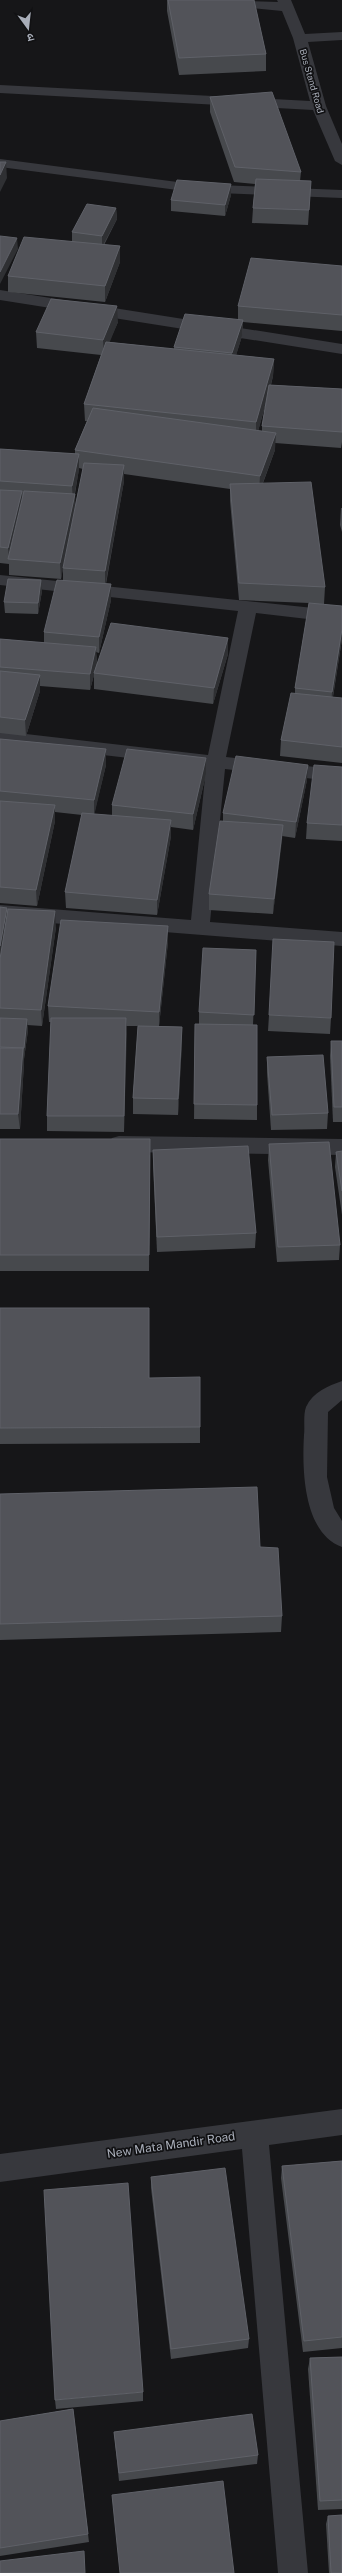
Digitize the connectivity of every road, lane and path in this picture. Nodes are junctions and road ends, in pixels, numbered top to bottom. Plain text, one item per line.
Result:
1 (211, 0) edge
2 (286, 3) edge
3 (342, 36) edge
4 (300, 38) junction
5 (0, 89) edge
6 (319, 106) junction
7 (342, 161) edge
8 (0, 164) edge
9 (342, 194) edge
10 (0, 295) edge
11 (342, 349) edge
12 (0, 580) edge
13 (248, 607) junction
14 (342, 617) edge
15 (0, 737) edge
16 (216, 762) junction
17 (342, 776) edge
18 (0, 912) edge
19 (200, 927) junction
20 (342, 939) edge
21 (95, 1144) edge
22 (342, 1147) edge
23 (342, 1390) edge
24 (342, 1536) edge
25 (342, 2122) edge
26 (254, 2134) junction
27 (0, 2168) edge
28 (293, 2573) edge

1 - 2 street
2 - 4 street, Bus Stand Road
3 - 4 street
4 - 6 street, Bus Stand Road
5 - 6 street
6 - 7 street, Bus Stand Road
8 - 9 street
10 - 11 street
12 - 13 street
13 - 14 street
13 - 16 street
15 - 16 street
16 - 17 street
16 - 19 street
18 - 19 street
19 - 20 street
21 - 22 street
23 - 24 street
25 - 26 street, New Mata Mandir Road
26 - 27 street, New Mata Mandir Road
26 - 28 street

